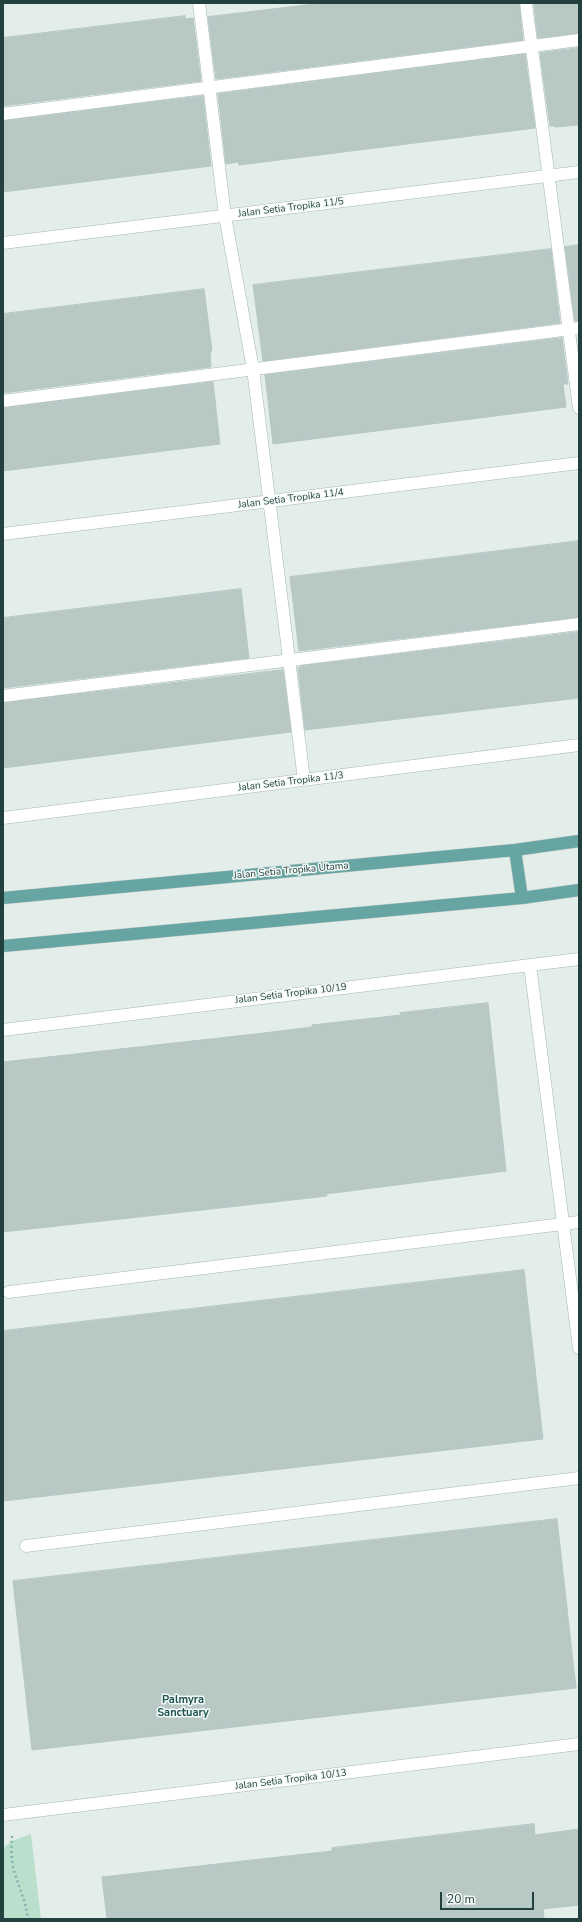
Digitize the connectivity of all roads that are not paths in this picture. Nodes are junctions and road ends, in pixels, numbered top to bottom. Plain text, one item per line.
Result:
1 (199, 3) edge
2 (526, 3) edge
3 (579, 40) edge
4 (531, 46) junction
5 (210, 87) junction
6 (3, 114) edge
7 (579, 172) edge
8 (548, 176) junction
9 (225, 216) junction
10 (3, 243) edge
11 (574, 329) edge
12 (252, 369) junction
13 (3, 401) edge
14 (579, 408) edge
15 (579, 464) edge
16 (270, 502) junction
17 (3, 534) edge
18 (579, 624) edge
19 (289, 660) junction
20 (3, 696) edge
21 (579, 745) edge
22 (304, 780) junction
23 (3, 818) edge
24 (579, 841) edge
25 (515, 850) junction
26 (579, 890) edge
27 (3, 898) edge
28 (522, 898) junction
29 (3, 946) edge
30 (579, 959) edge
31 (530, 965) junction
32 (3, 1030) edge
33 (579, 1222) edge
34 (563, 1224) junction
35 (8, 1292) dead end
36 (579, 1348) edge
37 (579, 1478) edge
38 (26, 1546) dead end
39 (579, 1744) edge
40 (9, 1814) edge

1 - 5 street
2 - 4 street
3 - 4 street
4 - 5 street
4 - 8 street
5 - 6 street
5 - 9 street
7 - 8 street, Jalan Setia Tropika 11/5
8 - 9 street, Jalan Setia Tropika 11/5
8 - 11 street
9 - 10 street, Jalan Setia Tropika 11/5
9 - 12 street
11 - 12 street
11 - 14 street
12 - 13 street
12 - 16 street
15 - 16 street, Jalan Setia Tropika 11/4
16 - 17 street, Jalan Setia Tropika 11/4
16 - 19 street
18 - 19 street
19 - 20 street
19 - 22 street
21 - 22 street, Jalan Setia Tropika 11/3
22 - 23 street, Jalan Setia Tropika 11/3
24 - 25 main road, Jalan Setia Tropika Utama
25 - 27 main road, Jalan Setia Tropika Utama
25 - 28 main road
26 - 28 main road
28 - 29 main road
30 - 31 street, Jalan Setia Tropika 10/19
31 - 32 street, Jalan Setia Tropika 10/19
31 - 34 street
33 - 34 street
34 - 35 street
34 - 36 street
37 - 38 street
39 - 40 street, Jalan Setia Tropika 10/13

